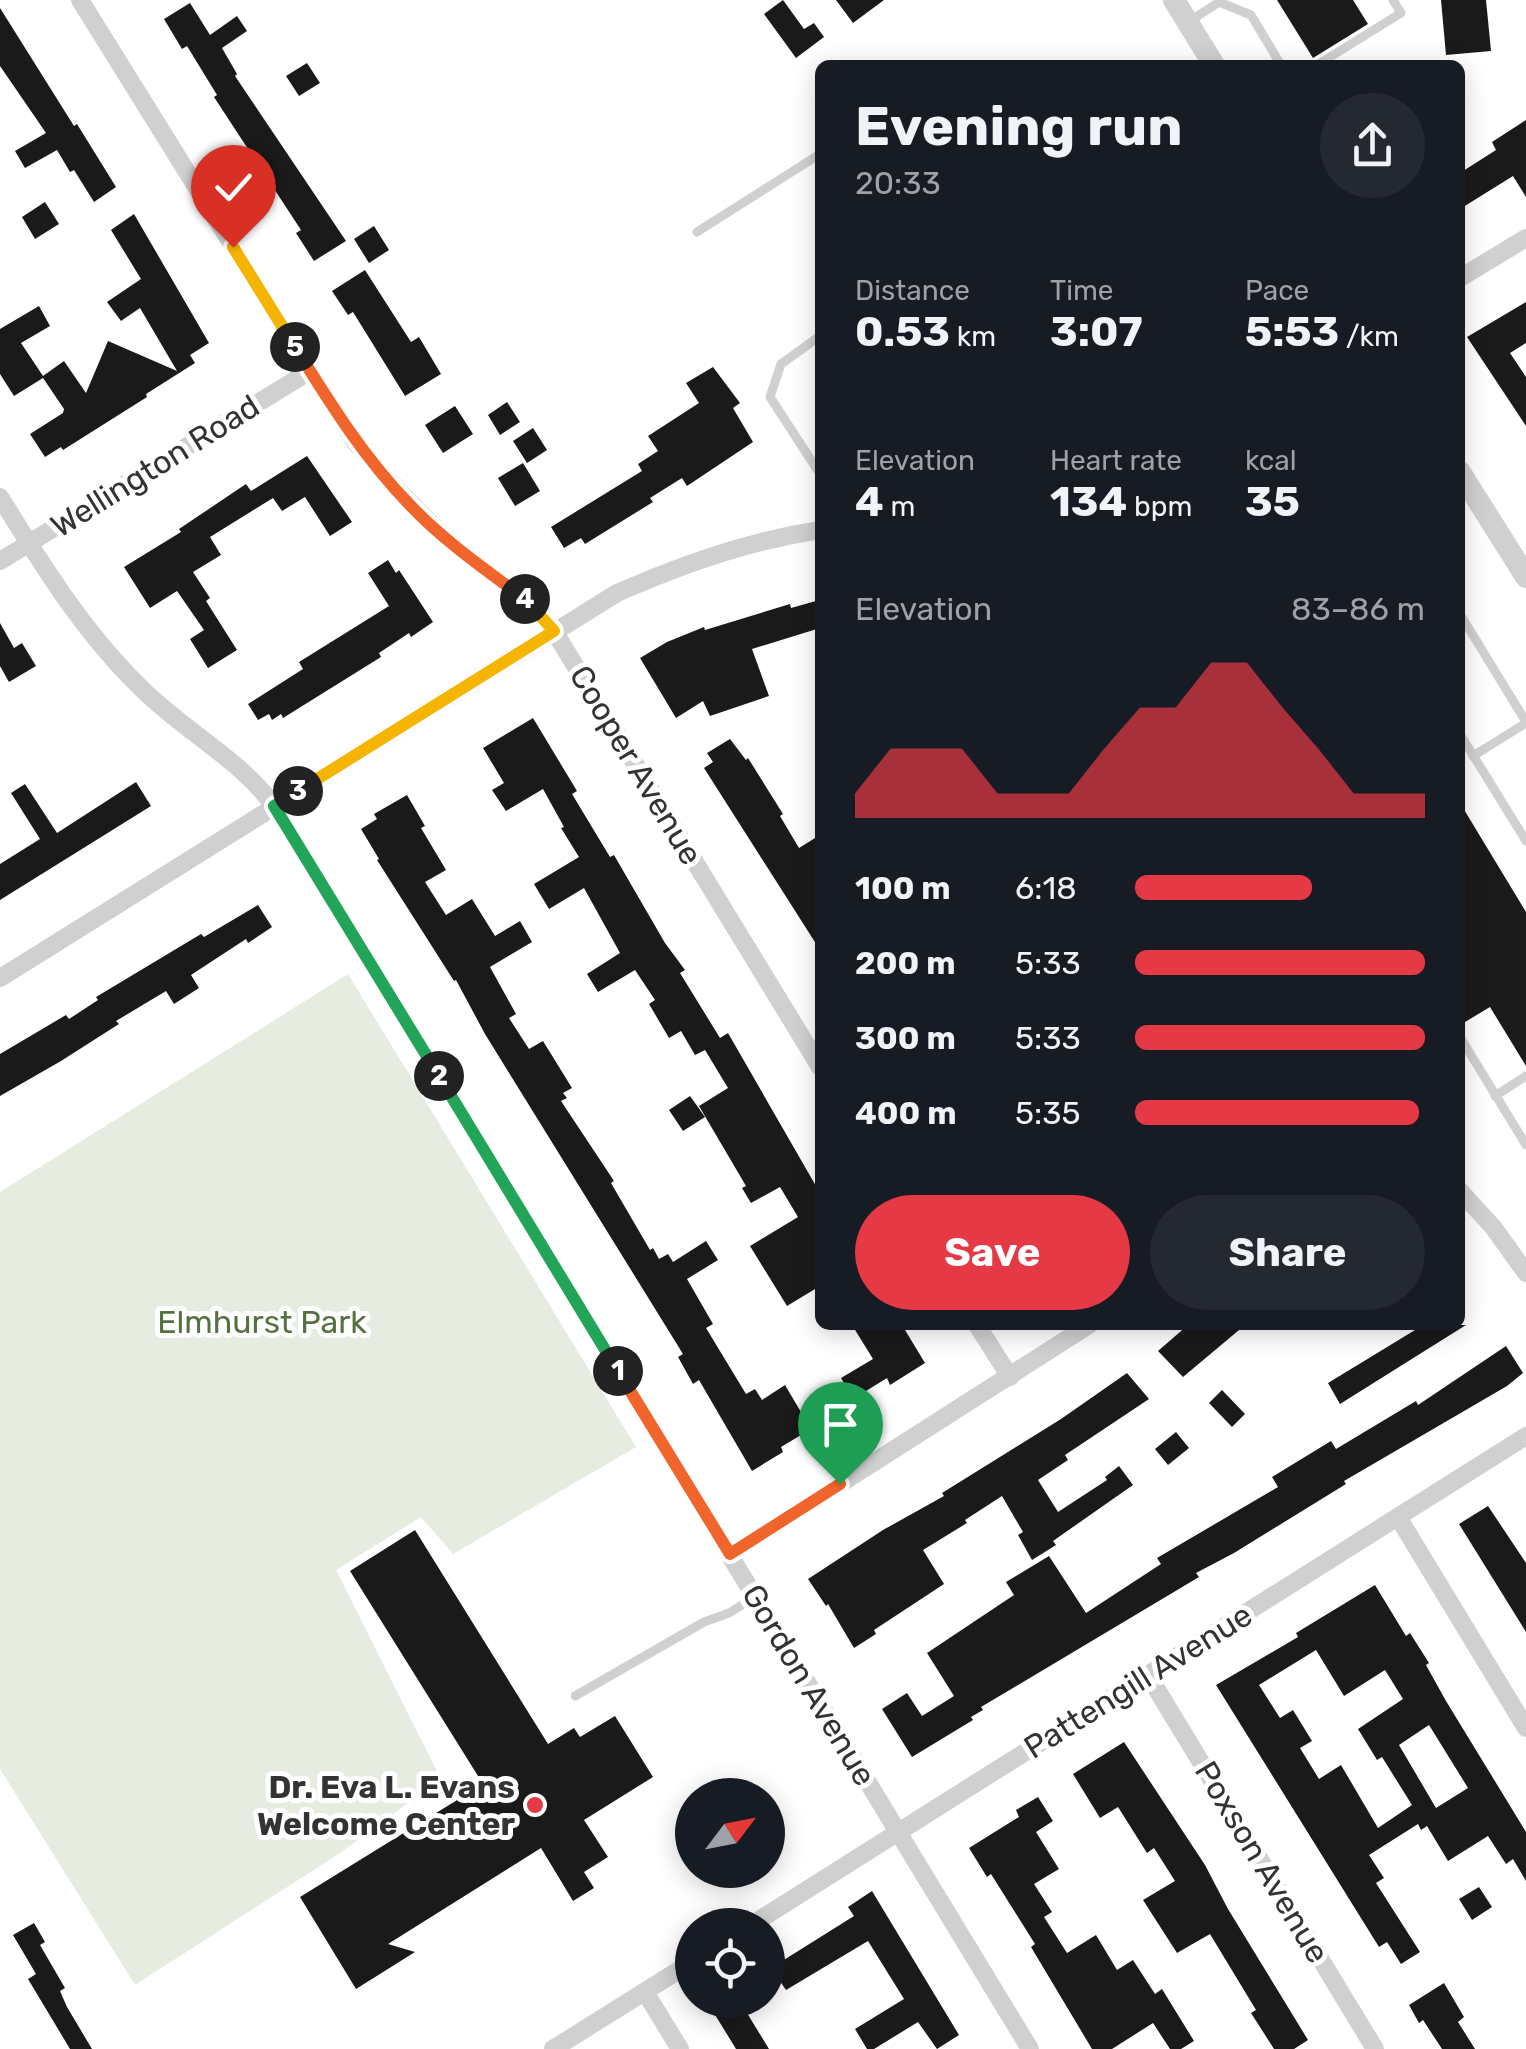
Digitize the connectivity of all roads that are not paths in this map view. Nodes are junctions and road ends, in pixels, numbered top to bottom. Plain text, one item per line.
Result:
1 (80, 0) edge
2 (1174, 0) edge
3 (1393, 0) edge
4 (1221, 1) edge
5 (1188, 22) junction
6 (1211, 60) edge
7 (1278, 60) edge
8 (1326, 60) edge
9 (815, 157) edge
10 (697, 232) dead end
11 (1526, 238) edge
12 (1465, 275) edge
13 (815, 340) edge
14 (310, 371) junction
15 (815, 466) edge
16 (1465, 480) edge
17 (0, 497) edge
18 (815, 531) edge
19 (29, 544) junction
20 (0, 561) edge
21 (1526, 577) edge
22 (1465, 622) edge
23 (554, 631) junction
24 (1526, 722) edge
25 (1465, 742) edge
26 (1473, 756) junction
27 (274, 806) junction
28 (1526, 841) edge
29 (0, 978) edge
30 (1465, 1045) edge
31 (815, 1059) edge
32 (1526, 1076) edge
33 (1496, 1096) junction
34 (1526, 1145) edge
35 (1465, 1196) edge
36 (1526, 1274) edge
37 (980, 1330) edge
38 (1082, 1330) edge
39 (1010, 1378) junction
40 (1526, 1436) edge
41 (1398, 1517) junction
42 (730, 1554) junction
43 (756, 1597) junction
44 (1148, 1675) junction
45 (575, 1696) dead end
46 (1526, 1728) edge
47 (898, 1831) junction
48 (778, 1908) edge
49 (675, 1973) edge
50 (645, 1992) junction
51 (553, 2049) edge
52 (680, 2049) edge
53 (1030, 2049) edge
54 (1376, 2049) edge

1 - 14 street, Cooper Avenue
2 - 5 street
3 - 8 lane
4 - 5 lane
4 - 7 lane
5 - 6 street
9 - 10 lane
11 - 12 street
13 - 15 lane
14 - 19 street, Wellington Road
14 - 23 street, Cooper Avenue
16 - 21 street
17 - 19 street, Gordon Avenue
18 - 23 street
19 - 20 street, Wellington Road
19 - 27 street, Gordon Avenue
22 - 24 lane
23 - 27 street
23 - 31 street, Cooper Avenue
24 - 26 lane
25 - 26 lane
26 - 28 lane
27 - 29 street
27 - 42 street, Gordon Avenue
30 - 33 lane
32 - 33 lane
33 - 34 lane
35 - 36 street
37 - 39 street
38 - 39 street
39 - 42 street
40 - 41 street, Pattengill Avenue
41 - 44 street, Pattengill Avenue
41 - 46 street
42 - 43 street, Gordon Avenue
43 - 45 lane
43 - 47 street, Gordon Avenue
44 - 47 street, Pattengill Avenue
44 - 54 street, Poxson Avenue
47 - 48 street, Pattengill Avenue
47 - 53 street, Gordon Avenue
49 - 50 street
50 - 51 street
50 - 52 street

